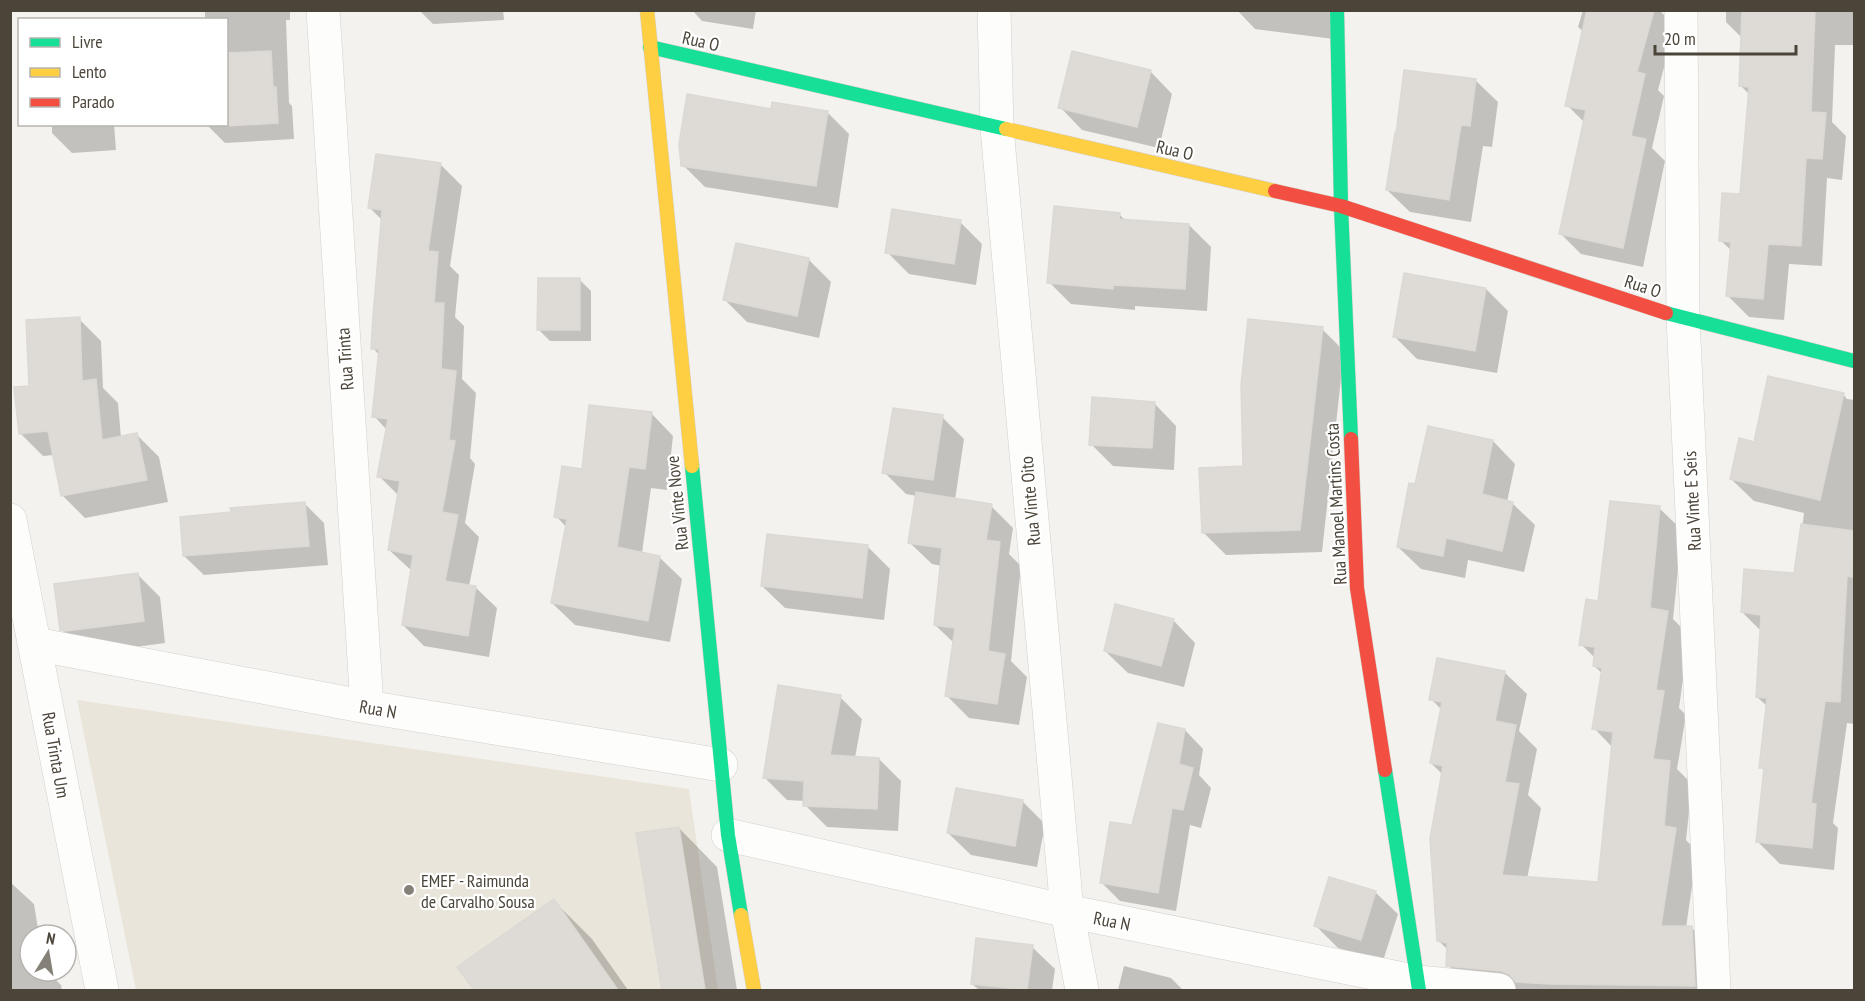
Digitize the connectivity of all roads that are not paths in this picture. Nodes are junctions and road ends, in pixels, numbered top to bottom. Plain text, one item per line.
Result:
1 (323, 10) edge
2 (647, 10) edge
3 (994, 10) edge
4 (1337, 10) edge
5 (1681, 10) edge
6 (650, 47) junction
7 (997, 128) junction
8 (1341, 206) junction
9 (1683, 318) junction
10 (1854, 361) edge
11 (10, 520) edge
12 (35, 644) junction
13 (367, 707) junction
14 (721, 765) junction
15 (728, 835) junction
16 (1067, 912) junction
17 (1419, 986) edge
18 (102, 990) edge
19 (754, 990) edge
20 (1082, 990) edge
21 (1499, 990) edge
22 (1714, 990) edge

1 - 13 street, Rua Trinta
2 - 6 street, Rua Vinte Nove
3 - 7 street, Rua Vinte Oito
4 - 8 street, Rua Manoel Martins Costa
5 - 9 street, Rua Vinte E Seis
6 - 7 street, Rua O
6 - 14 street, Rua Vinte Nove
7 - 8 street, Rua O
7 - 16 street, Rua Vinte Oito
8 - 9 street, Rua O
8 - 17 street, Rua Manoel Martins Costa
9 - 10 street, Rua O
9 - 22 street, Rua Vinte E Seis
11 - 12 street, Rua Trinta Um
12 - 13 street, Rua N
12 - 18 street, Rua Trinta Um
13 - 14 street, Rua N
14 - 15 street, Rua Vinte Nove
15 - 16 street, Rua N
15 - 19 street, Rua Vinte Nove
16 - 17 street, Rua N
16 - 20 street, Rua Vinte Oito
17 - 21 street, Rua N

